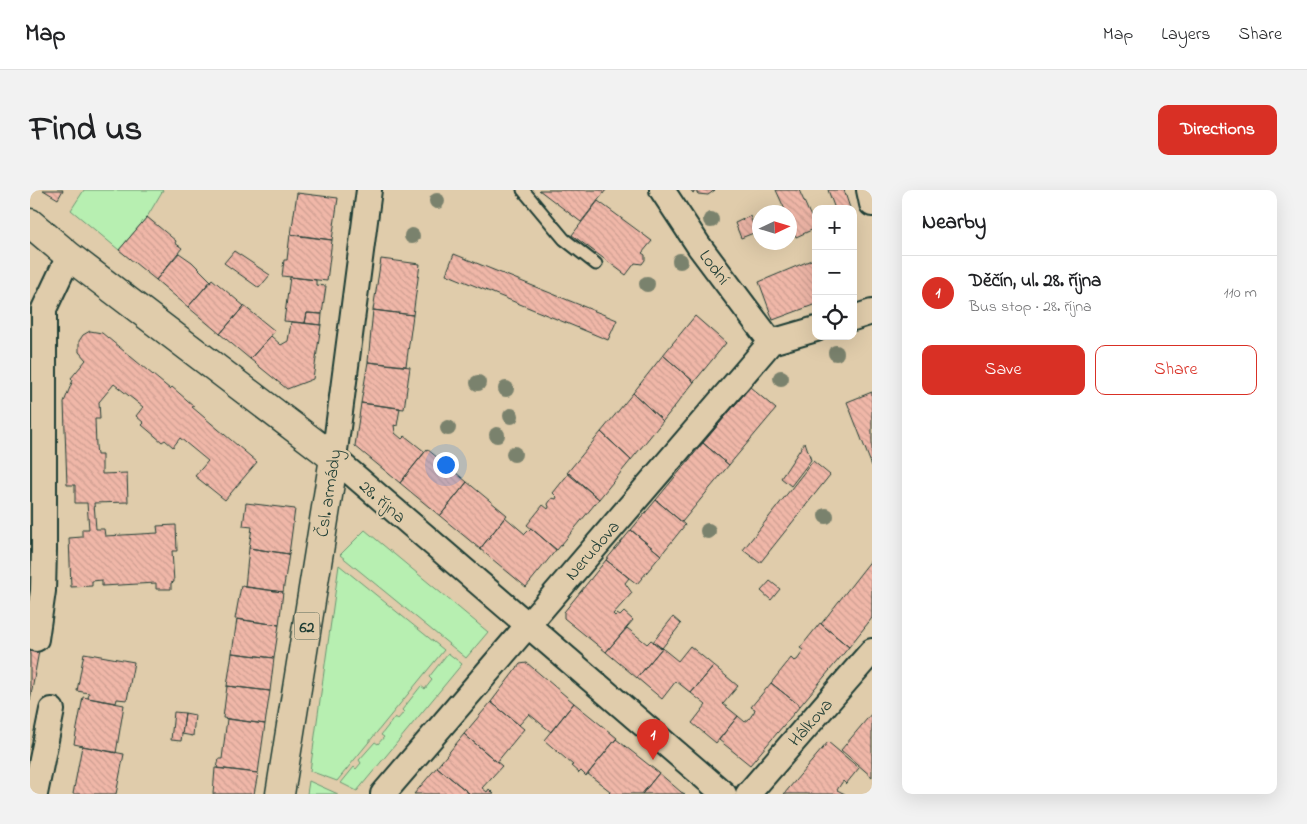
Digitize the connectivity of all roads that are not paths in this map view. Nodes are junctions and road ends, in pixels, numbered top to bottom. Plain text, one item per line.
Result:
1 (369, 190) edge
2 (522, 190) edge
3 (662, 190) edge
4 (869, 190) edge
5 (872, 204) edge
6 (30, 223) edge
7 (69, 256) junction
8 (596, 264) dead end
9 (872, 312) edge
10 (857, 317) edge
11 (812, 329) edge
12 (771, 342) junction
13 (334, 458) junction
14 (37, 551) edge
15 (526, 625) junction
16 (36, 639) dead end
17 (872, 651) edge
18 (52, 710) dead end
19 (35, 794) edge
20 (280, 794) edge
21 (383, 794) edge
22 (724, 794) edge
23 (748, 794) edge

1 - 13 street, Čsl. armády
2 - 8 lane
3 - 12 street, Lodní
4 - 5 street
6 - 7 main road, 28. října
7 - 13 main road, 28. října
7 - 14 street
9 - 10 street
11 - 12 street
12 - 15 street, Nerudova
13 - 15 street, 28. října
13 - 20 main road, Čsl. armády / 62
14 - 16 street
15 - 21 street, Nerudova
15 - 22 street, 28. října
17 - 23 street, Hálkova
18 - 19 street

